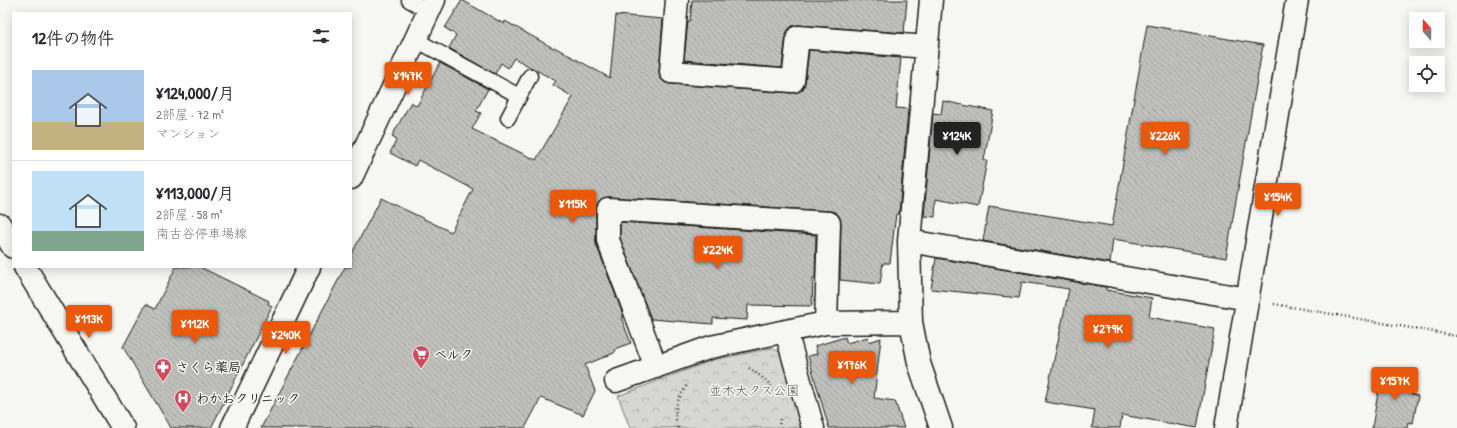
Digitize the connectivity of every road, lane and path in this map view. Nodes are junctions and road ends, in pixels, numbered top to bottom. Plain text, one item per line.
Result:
1 (409, 0) edge
2 (677, 0) edge
3 (931, 0) edge
4 (1297, 0) edge
5 (431, 5) edge
6 (416, 40) junction
7 (927, 47) junction
8 (530, 76) dead end
9 (519, 96) junction
10 (508, 118) dead end
11 (352, 176) edge
12 (0, 225) edge
13 (909, 241) junction
14 (12, 245) edge
15 (26, 268) edge
16 (309, 268) edge
17 (1248, 299) junction
18 (911, 322) junction
19 (826, 323) junction
20 (786, 331) junction
21 (1457, 336) edge
22 (743, 365) dead end
23 (656, 367) junction
24 (690, 379) dead end
25 (616, 381) dead end
26 (775, 393) dead end
27 (780, 415) dead end
28 (123, 428) edge
29 (232, 428) edge
30 (678, 428) edge
31 (779, 428) edge
32 (813, 428) edge
33 (941, 428) edge
34 (1226, 428) edge

1 - 5 lane
2 - 7 street
3 - 7 street
4 - 17 street
5 - 6 street
6 - 9 lane
6 - 11 street
7 - 13 street
8 - 9 lane
9 - 10 lane
12 - 14 street
13 - 17 street
13 - 18 street
15 - 28 street
16 - 29 street
17 - 21 path
17 - 34 street
18 - 19 street
18 - 33 street
19 - 20 street
19 - 23 street
20 - 23 street
20 - 32 street
22 - 26 path
23 - 25 street
24 - 30 path
27 - 31 path

